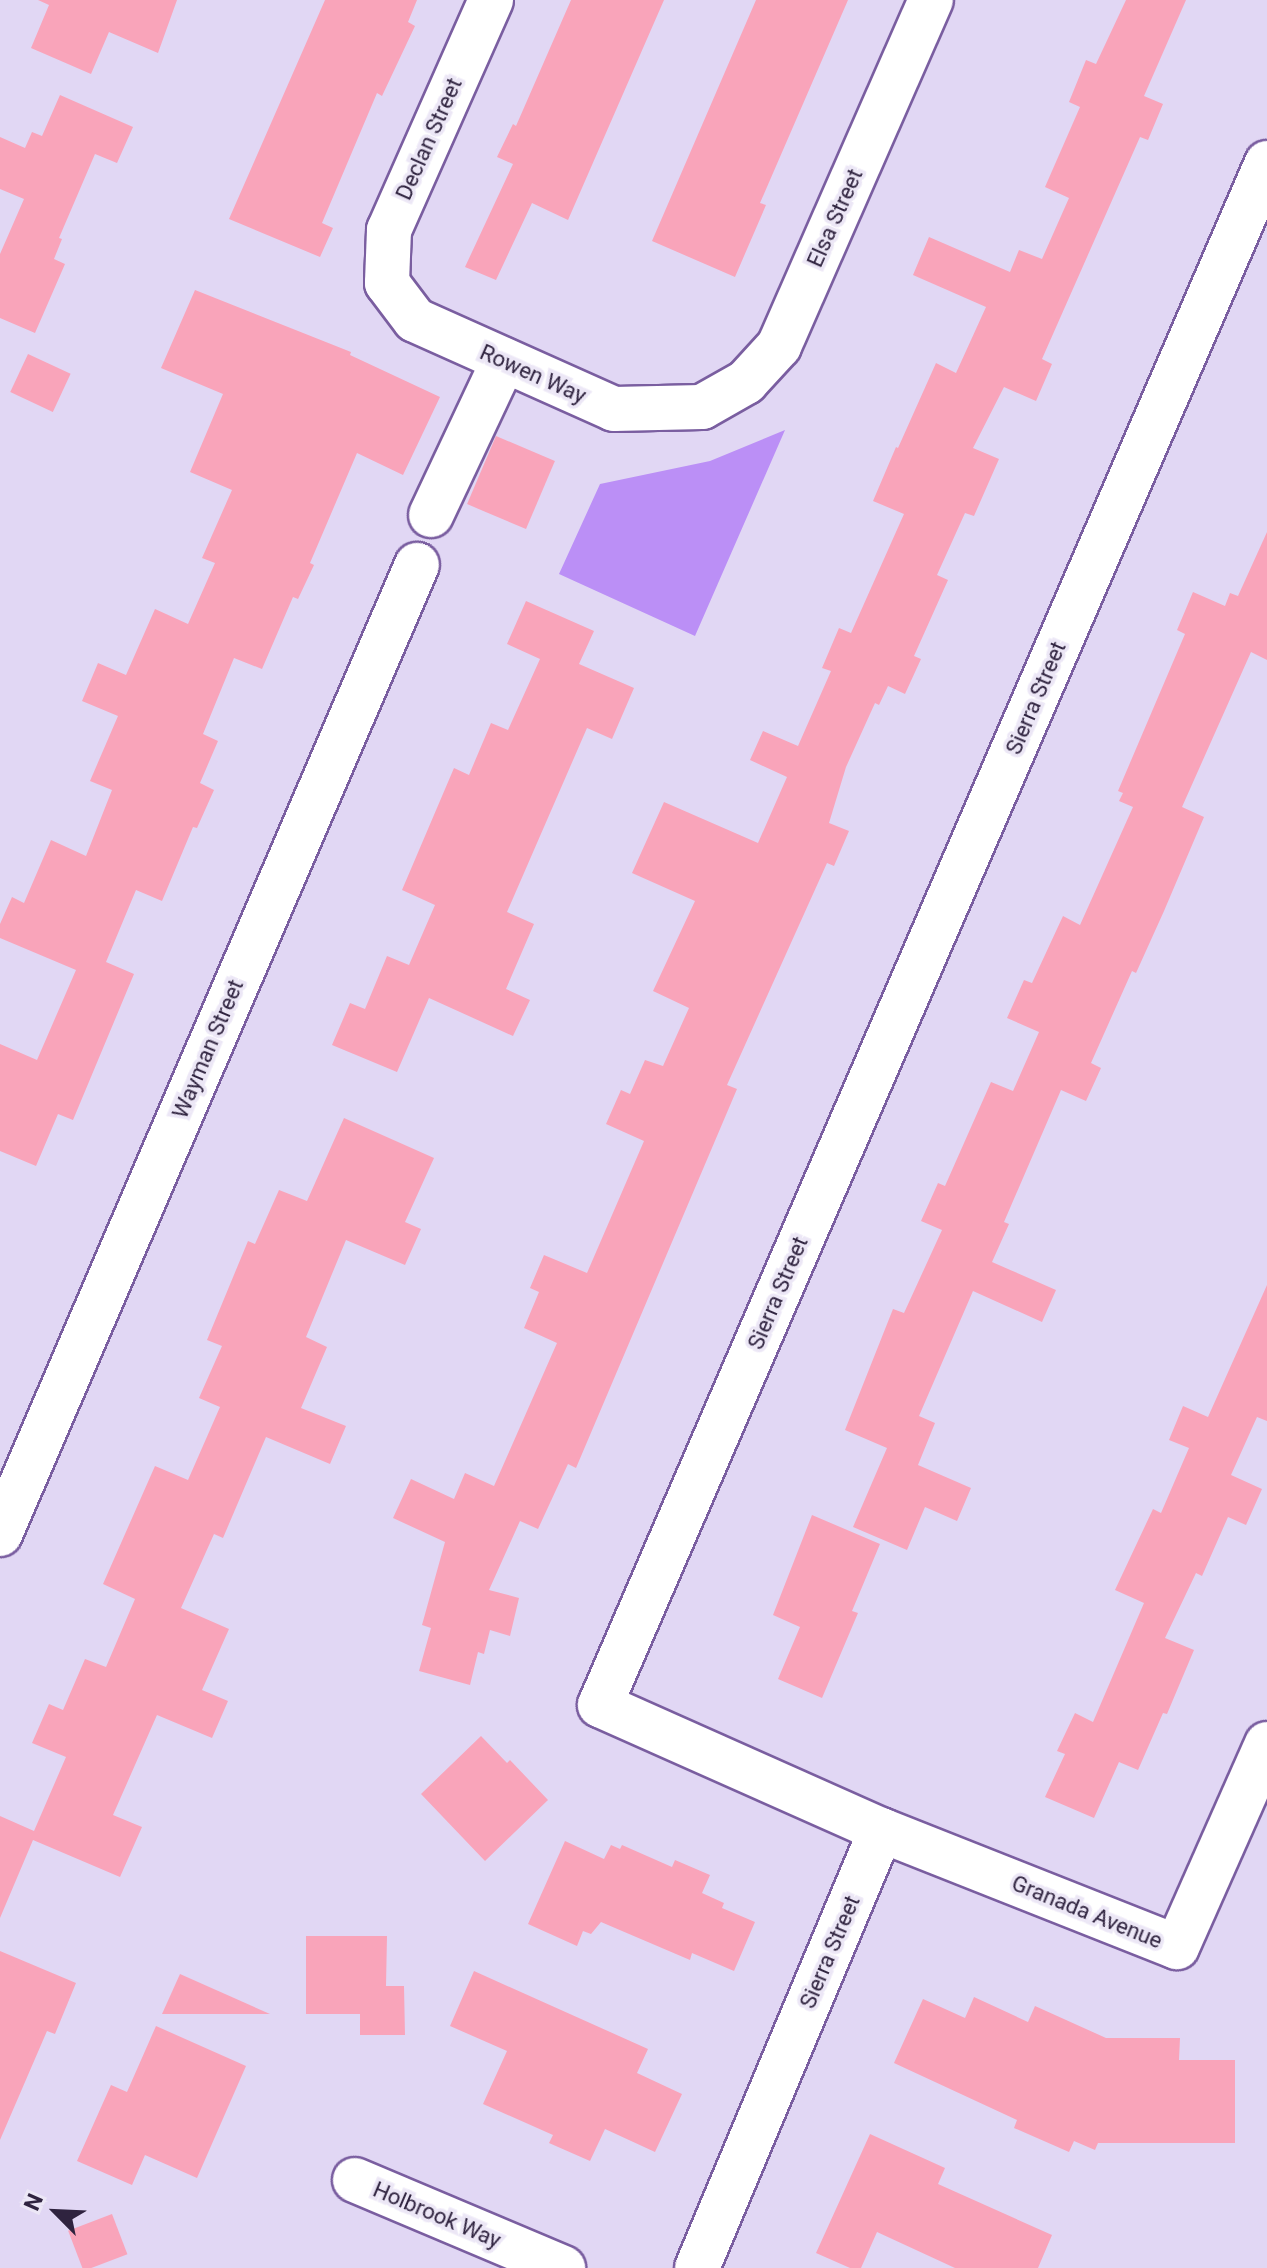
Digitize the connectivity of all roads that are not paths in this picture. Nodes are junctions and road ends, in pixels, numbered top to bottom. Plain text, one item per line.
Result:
1 (491, 0) edge
2 (931, 0) edge
3 (1267, 163) edge
4 (387, 283) joint
5 (504, 360) junction
6 (702, 407) joint
7 (431, 515) dead end
8 (417, 565) dead end
9 (0, 1534) edge
10 (1267, 1744) edge
11 (881, 1830) junction
12 (355, 2180) dead end
13 (563, 2268) edge
14 (697, 2268) edge

1 - 4 street, Declan Street
2 - 6 street, Elsa Street
3 - 11 street, Sierra Street
4 - 5 street, Rowen Way
5 - 6 street, Rowen Way
5 - 7 street
8 - 9 street, Wayman Street
10 - 11 street, Granada Avenue
11 - 14 street, Sierra Street
12 - 13 street, Holbrook Way

